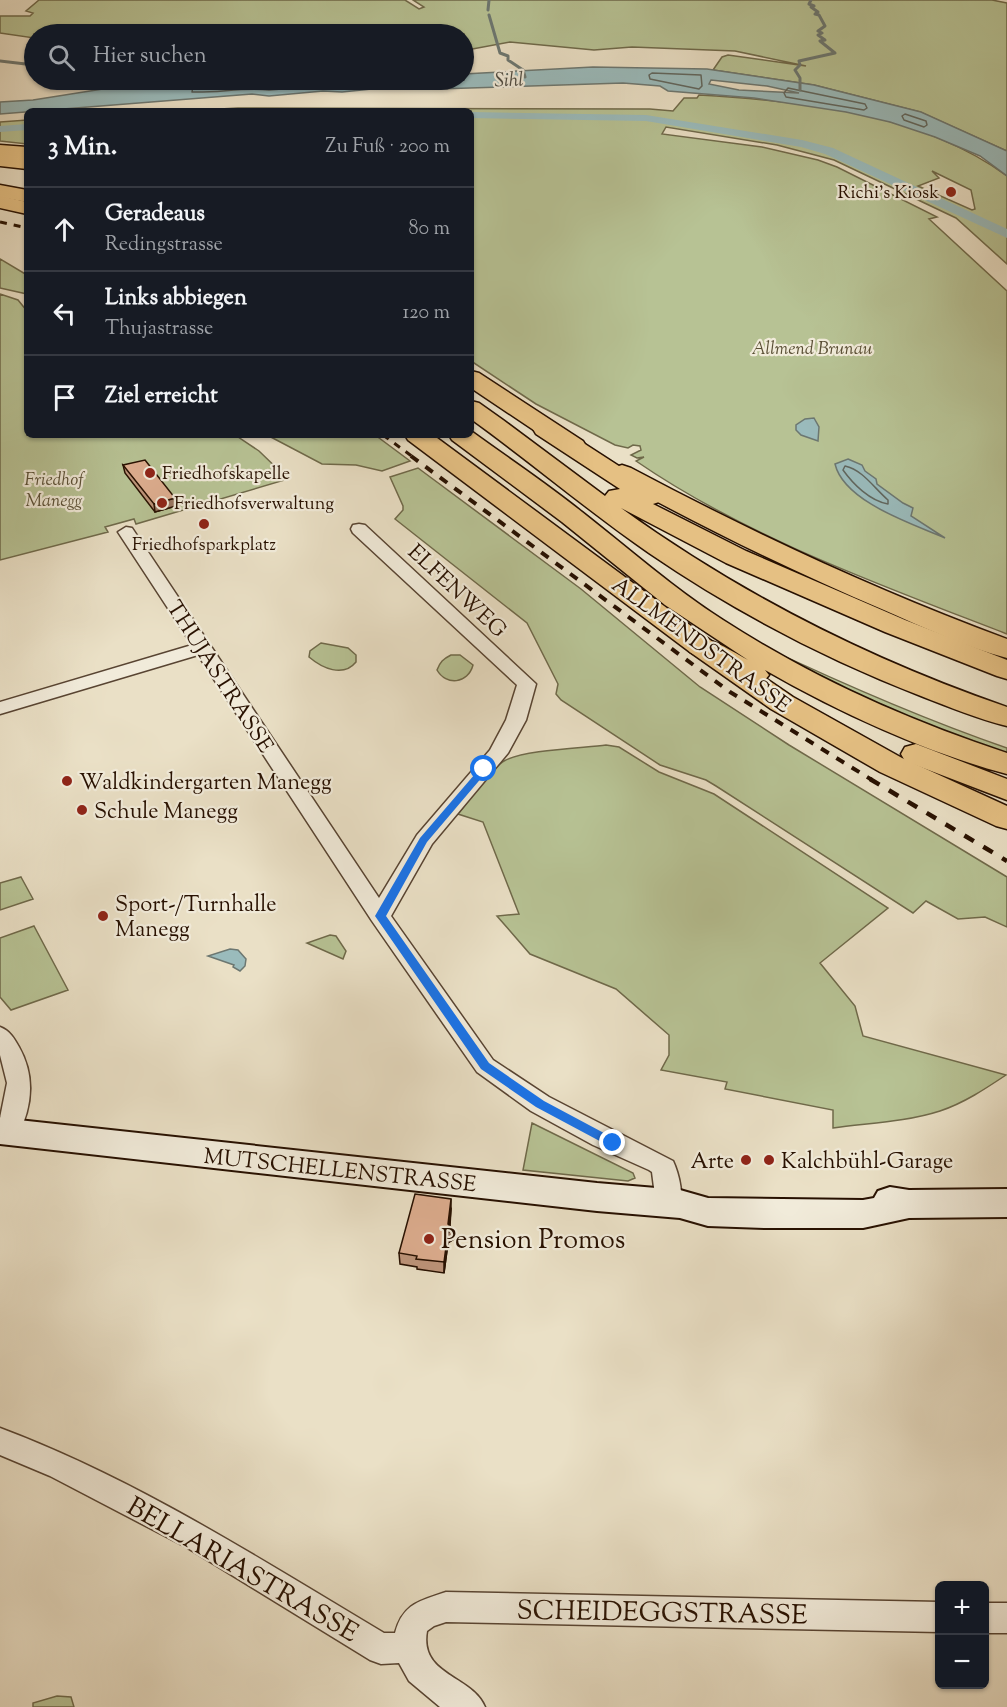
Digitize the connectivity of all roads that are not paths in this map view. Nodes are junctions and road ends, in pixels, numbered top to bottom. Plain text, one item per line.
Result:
1 (0, 151) edge
2 (24, 153) edge
3 (0, 160) edge
4 (24, 163) edge
5 (0, 172) edge
6 (24, 176) edge
7 (0, 179) edge
8 (24, 183) edge
9 (0, 191) edge
10 (24, 195) edge
11 (0, 202) edge
12 (24, 207) edge
13 (474, 380) edge
14 (478, 412) edge
15 (545, 429) junction
16 (421, 438) edge
17 (465, 438) edge
18 (498, 462) junction
19 (575, 502) junction
20 (358, 529) dead end
21 (126, 532) dead end
22 (796, 582) junction
23 (700, 646) junction
24 (201, 648) junction
25 (1007, 650) edge
26 (1007, 670) edge
27 (1007, 693) edge
28 (0, 708) edge
29 (1007, 717) edge
30 (1007, 734) edge
31 (888, 741) junction
32 (1007, 764) edge
33 (1007, 790) edge
34 (1007, 819) edge
35 (380, 916) junction
36 (0, 1036) edge
37 (3, 1132) edge
38 (1007, 1203) edge
39 (674, 1204) junction
40 (0, 1441) edge
41 (935, 1617) edge
42 (989, 1618) edge
43 (1007, 1618) edge
44 (409, 1647) junction
45 (469, 1707) edge

1 - 2 main road
3 - 4 main road
5 - 6 main road
7 - 8 main road
9 - 10 main road
11 - 12 main road
13 - 15 main road
14 - 19 main road
14 - 22 main road
15 - 22 main road
15 - 25 main road
16 - 23 main road, ALLMENDSTRASSE
17 - 18 main road
18 - 19 main road
18 - 31 main road
19 - 27 main road
19 - 29 main road
19 - 30 main road
19 - 32 main road
20 - 35 street, ELFENWEG
21 - 24 street, THUJASTRASSE
22 - 26 main road
23 - 31 main road
23 - 34 main road, ALLMENDSTRASSE
24 - 28 street
24 - 35 street, THUJASTRASSE
31 - 33 main road
35 - 39 street, THUJASTRASSE
36 - 37 street
37 - 39 street, MUTSCHELLENSTRASSE
38 - 39 street, MUTSCHELLENSTRASSE
40 - 44 street, BELLARIASTRASSE
41 - 44 street, SCHEIDEGGSTRASSE
42 - 43 street
44 - 45 street

